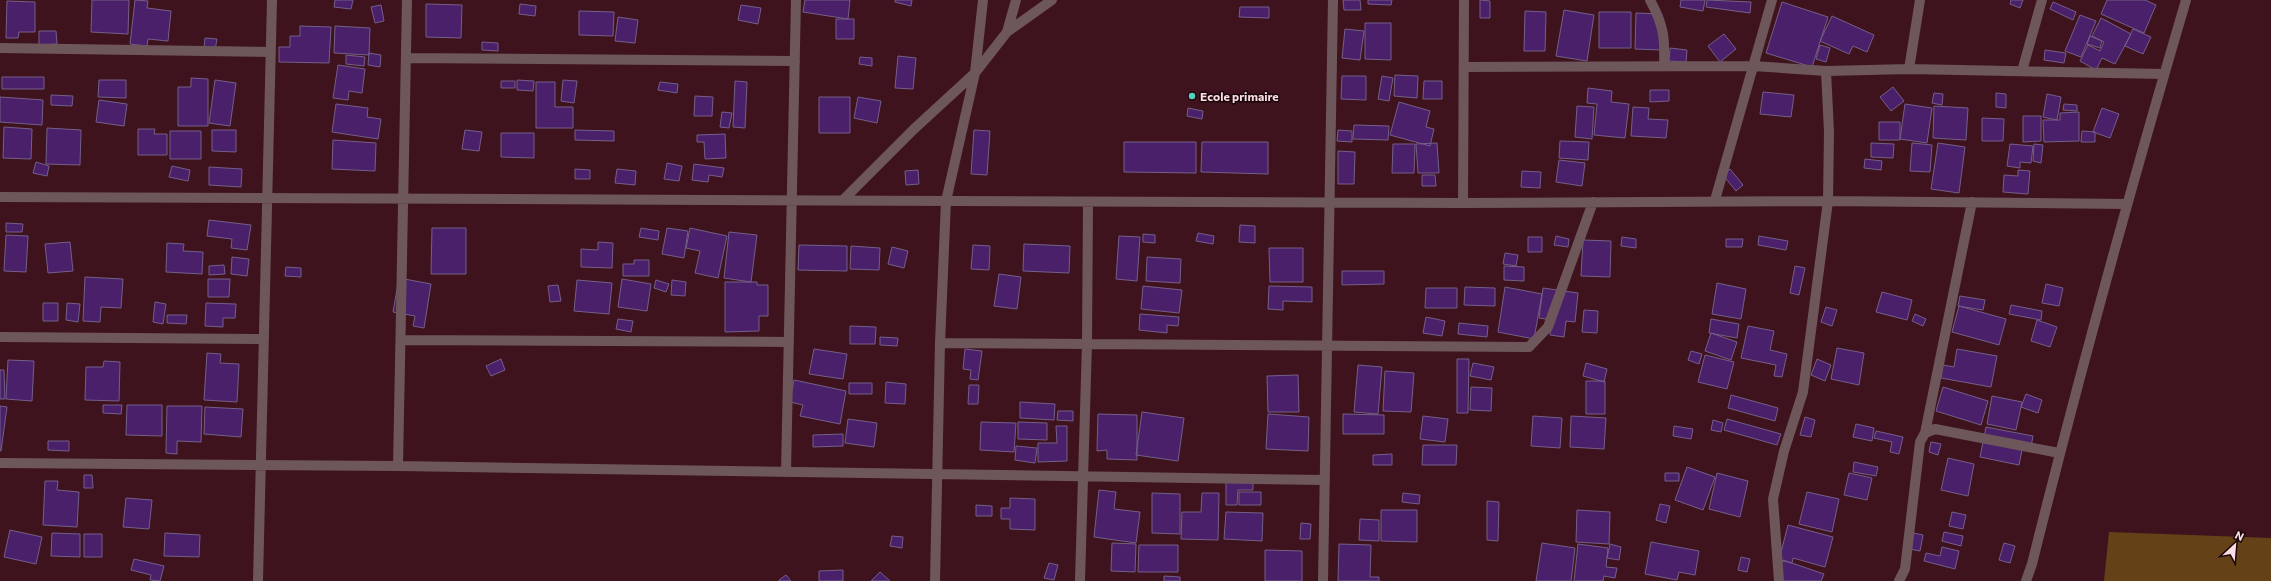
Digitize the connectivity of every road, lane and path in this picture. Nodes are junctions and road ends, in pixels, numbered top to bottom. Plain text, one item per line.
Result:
1 (272, 0) edge
2 (407, 0) edge
3 (796, 0) edge
4 (983, 0) edge
5 (1016, 0) edge
6 (1052, 0) edge
7 (1333, 0) edge
8 (1464, 0) edge
9 (1650, 0) edge
10 (1772, 0) edge
11 (1920, 0) edge
12 (2042, 0) edge
13 (2186, 0) edge
14 (1007, 32) junction
15 (0, 48) edge
16 (270, 52) junction
17 (406, 58) junction
18 (795, 61) junction
19 (1664, 66) junction
20 (1753, 66) junction
21 (1464, 67) junction
22 (1909, 69) junction
23 (1826, 71) junction
24 (2022, 71) junction
25 (975, 73) junction
26 (2164, 74) junction
27 (0, 197) edge
28 (268, 199) junction
29 (404, 200) junction
30 (1714, 200) junction
31 (1828, 200) junction
32 (792, 201) junction
33 (842, 201) junction
34 (946, 201) junction
35 (1088, 202) junction
36 (1329, 202) junction
37 (1593, 202) junction
38 (1972, 202) junction
39 (1463, 203) junction
40 (2127, 204) junction
41 (0, 337) edge
42 (264, 339) junction
43 (402, 340) junction
44 (789, 342) junction
45 (940, 343) junction
46 (1087, 343) junction
47 (1327, 344) junction
48 (1925, 433) junction
49 (2059, 453) junction
50 (0, 463) edge
51 (262, 464) junction
52 (398, 466) junction
53 (786, 472) junction
54 (937, 474) junction
55 (1083, 476) junction
56 (1325, 480) junction
57 (258, 581) edge
58 (935, 581) edge
59 (1080, 581) edge
60 (1323, 581) edge
61 (1779, 581) edge
62 (1899, 581) edge
63 (2026, 581) edge

1 - 16 street
2 - 17 street
3 - 18 street
4 - 25 street
5 - 14 street
6 - 14 street
7 - 36 street
8 - 21 street
9 - 19 street
10 - 20 street
11 - 22 street
12 - 24 street
13 - 26 street
14 - 25 street
15 - 16 street
16 - 28 street
17 - 18 street
17 - 29 street
18 - 32 street
19 - 20 street
19 - 21 street
20 - 23 street
20 - 30 street
21 - 39 street
22 - 23 street
22 - 24 street
23 - 31 street
24 - 26 street
25 - 33 street
25 - 34 street
26 - 40 street
27 - 28 street
28 - 29 street
28 - 42 street
29 - 32 street
29 - 43 street
30 - 31 street
30 - 37 street
31 - 38 street
31 - 61 street
32 - 33 street
32 - 44 street
33 - 34 street
34 - 35 street
34 - 45 street
35 - 36 street
35 - 46 street
36 - 39 street
36 - 47 street
37 - 39 street
37 - 47 street
38 - 40 street
38 - 48 street
40 - 49 street
41 - 42 street
42 - 51 street
43 - 44 street
43 - 52 street
44 - 53 street
45 - 46 street
45 - 54 street
46 - 47 street
46 - 55 street
47 - 56 street
48 - 49 street
48 - 62 street
49 - 63 street
50 - 51 street
51 - 52 street
51 - 57 street
52 - 53 street
53 - 54 street
54 - 55 street
54 - 58 street
55 - 56 street
55 - 59 street
56 - 60 street

